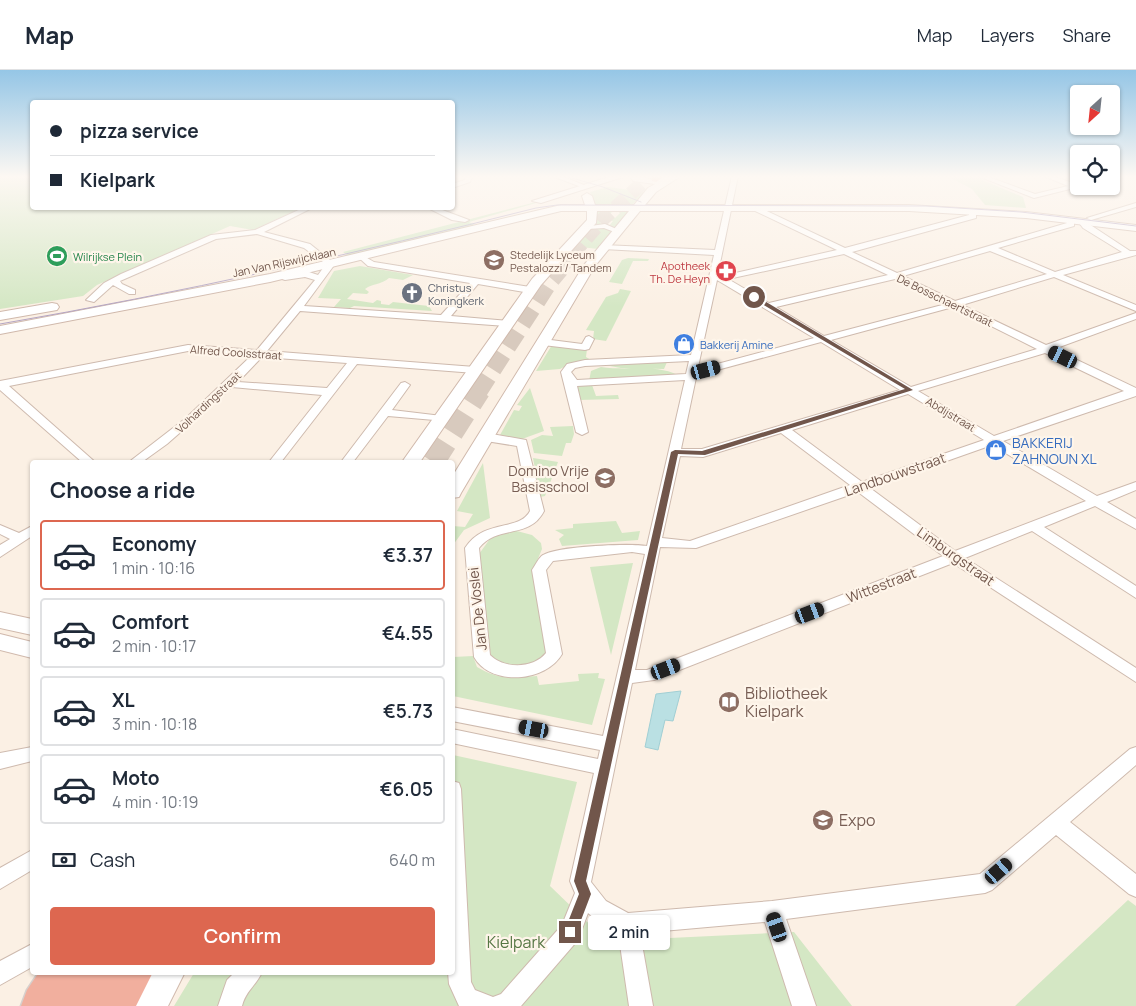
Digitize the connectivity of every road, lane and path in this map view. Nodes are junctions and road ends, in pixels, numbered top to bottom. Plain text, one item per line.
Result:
1 (283, 220) edge
2 (465, 220) edge
3 (510, 220) edge
4 (593, 220) edge
5 (626, 220) edge
6 (725, 220) edge
7 (780, 220) edge
8 (960, 220) edge
9 (1050, 220) edge
10 (1076, 220) edge
11 (1095, 220) edge
12 (1071, 222) junction
13 (1088, 222) junction
14 (1136, 224) edge
15 (587, 227) junction
16 (1136, 228) edge
17 (617, 230) junction
18 (257, 232) junction
19 (603, 248) junction
20 (990, 248) junction
21 (845, 251) junction
22 (718, 253) junction
23 (1132, 253) edge
24 (319, 254) junction
25 (362, 257) junction
26 (331, 264) junction
27 (1055, 275) junction
28 (717, 276) junction
29 (896, 276) junction
30 (270, 278) junction
31 (320, 279) junction
32 (116, 281) junction
33 (476, 281) junction
34 (530, 290) junction
35 (132, 292) junction
36 (91, 300) junction
37 (955, 304) junction
38 (770, 306) junction
39 (300, 308) junction
40 (1136, 308) edge
41 (0, 316) edge
42 (1136, 316) edge
43 (444, 318) junction
44 (506, 323) junction
45 (0, 330) edge
46 (825, 338) junction
47 (589, 339) dead end
48 (543, 342) junction
49 (1046, 349) junction
50 (258, 353) junction
51 (355, 360) junction
52 (693, 368) junction
53 (475, 370) junction
54 (570, 381) junction
55 (229, 384) junction
56 (0, 385) edge
57 (405, 385) dead end
58 (910, 390) junction
59 (330, 392) junction
60 (1135, 392) edge
61 (385, 412) junction
62 (401, 413) junction
63 (442, 419) junction
64 (393, 425) dead end
65 (783, 429) junction
66 (582, 432) dead end
67 (486, 437) junction
68 (994, 440) junction
69 (675, 452) junction
70 (87, 460) edge
71 (138, 460) edge
72 (277, 460) edge
73 (349, 460) edge
74 (412, 460) edge
75 (860, 486) junction
76 (1136, 486) edge
77 (455, 488) edge
78 (1097, 502) junction
79 (1136, 525) edge
80 (1034, 526) junction
81 (0, 529) edge
82 (30, 531) edge
83 (19, 538) junction
84 (654, 547) junction
85 (0, 552) edge
86 (954, 557) junction
87 (1136, 593) edge
88 (0, 620) edge
89 (30, 627) edge
90 (0, 642) edge
91 (30, 650) edge
92 (624, 676) junction
93 (1136, 676) edge
94 (455, 715) edge
95 (455, 737) edge
96 (610, 745) junction
97 (30, 754) edge
98 (1136, 754) edge
99 (0, 761) edge
100 (606, 768) junction
101 (1056, 822) junction
102 (30, 860) edge
103 (455, 863) edge
104 (0, 878) edge
105 (1136, 887) edge
106 (585, 894) junction
107 (772, 911) junction
108 (628, 924) junction
109 (30, 956) edge
110 (0, 974) edge
111 (62, 975) edge
112 (104, 975) edge
113 (130, 975) edge
114 (167, 975) edge
115 (248, 975) edge
116 (42, 1006) edge
117 (84, 1006) edge
118 (111, 1006) edge
119 (149, 1006) edge
120 (230, 1006) edge
121 (486, 1006) edge
122 (498, 1006) edge
123 (641, 1006) edge
124 (804, 1006) edge

1 - 18 street
2 - 24 main road, Jan Van Rijswijcklaan
3 - 25 main road, Jan Van Rijswijcklaan
4 - 15 main road
5 - 17 main road
6 - 22 street
7 - 21 street, De Bosschaertstraat
8 - 21 street
9 - 12 main road
10 - 13 main road
11 - 13 street
12 - 13 main road
12 - 20 street
13 - 14 main road
13 - 16 main road
13 - 23 street
15 - 17 street
15 - 34 main road
17 - 19 main road
18 - 24 street
18 - 32 street
19 - 22 street
19 - 48 main road
20 - 27 street
20 - 29 street
21 - 28 street
21 - 29 street, De Bosschaertstraat
22 - 28 street
23 - 27 street
24 - 26 street
24 - 35 main road, Jan Van Rijswijcklaan
25 - 26 main road, Jan Van Rijswijcklaan
25 - 33 street
26 - 30 main road, Jan Van Rijswijcklaan
26 - 31 street, Volhardingstraat
27 - 37 street
27 - 40 street
28 - 38 street, Abdijstraat
28 - 52 street
29 - 37 street, De Bosschaertstraat
29 - 38 street
30 - 31 street, Jan Van Rijswijcklaan
30 - 45 main road, Jan Van Rijswijcklaan
31 - 39 street, Volhardingstraat
32 - 35 street
32 - 36 street
33 - 34 street
33 - 43 street
34 - 44 main road
35 - 36 main road, Jan Van Rijswijcklaan
36 - 41 main road, Jan Van Rijswijcklaan
37 - 46 street
37 - 49 street, De Bosschaertstraat
38 - 46 street, Abdijstraat
39 - 43 street
39 - 50 street, Volhardingstraat
42 - 49 street
43 - 44 street
44 - 53 main road
46 - 52 street
46 - 58 street, Abdijstraat
47 - 48 street
48 - 67 main road
49 - 58 street
49 - 60 street, De Bosschaertstraat
50 - 51 street, Alfred Coolsstraat
50 - 55 street, Volhardingstraat
50 - 56 street, Alfred Coolsstraat
51 - 53 street, Alfred Coolsstraat
51 - 59 street
52 - 54 street
52 - 54 street
52 - 69 street
53 - 63 main road
54 - 66 street
55 - 59 street
55 - 71 street, Volhardingstraat
56 - 70 street
57 - 61 street
58 - 65 street
58 - 68 street, Abdijstraat
59 - 72 street
60 - 68 street, Landbouwstraat
61 - 62 street
61 - 73 street
62 - 63 street
62 - 64 street
63 - 74 main road
65 - 69 street
65 - 75 street, Limburgstraat
67 - 77 main road
67 - 84 street, Jan De Voslei
68 - 75 street, Landbouwstraat
68 - 78 street, Abdijstraat
69 - 84 street
75 - 84 street, Landbouwstraat
75 - 86 street, Limburgstraat
76 - 78 street, Wittestraat
78 - 79 street, Abdijstraat
78 - 80 street, Wittestraat
80 - 86 street, Wittestraat
80 - 87 street
81 - 83 street
82 - 83 street
83 - 85 street
84 - 92 street
86 - 92 street, Wittestraat
86 - 93 street, Limburgstraat
88 - 89 main road
90 - 91 main road
92 - 96 street
94 - 96 street
95 - 100 street
96 - 100 street
97 - 99 street
98 - 101 street
100 - 106 street
101 - 105 street
101 - 107 street
102 - 104 street
103 - 121 street
106 - 108 street
106 - 122 street
107 - 108 street
107 - 124 street
108 - 123 street
109 - 110 street
111 - 116 highway
112 - 117 highway
113 - 118 highway
114 - 119 main road
115 - 120 street

